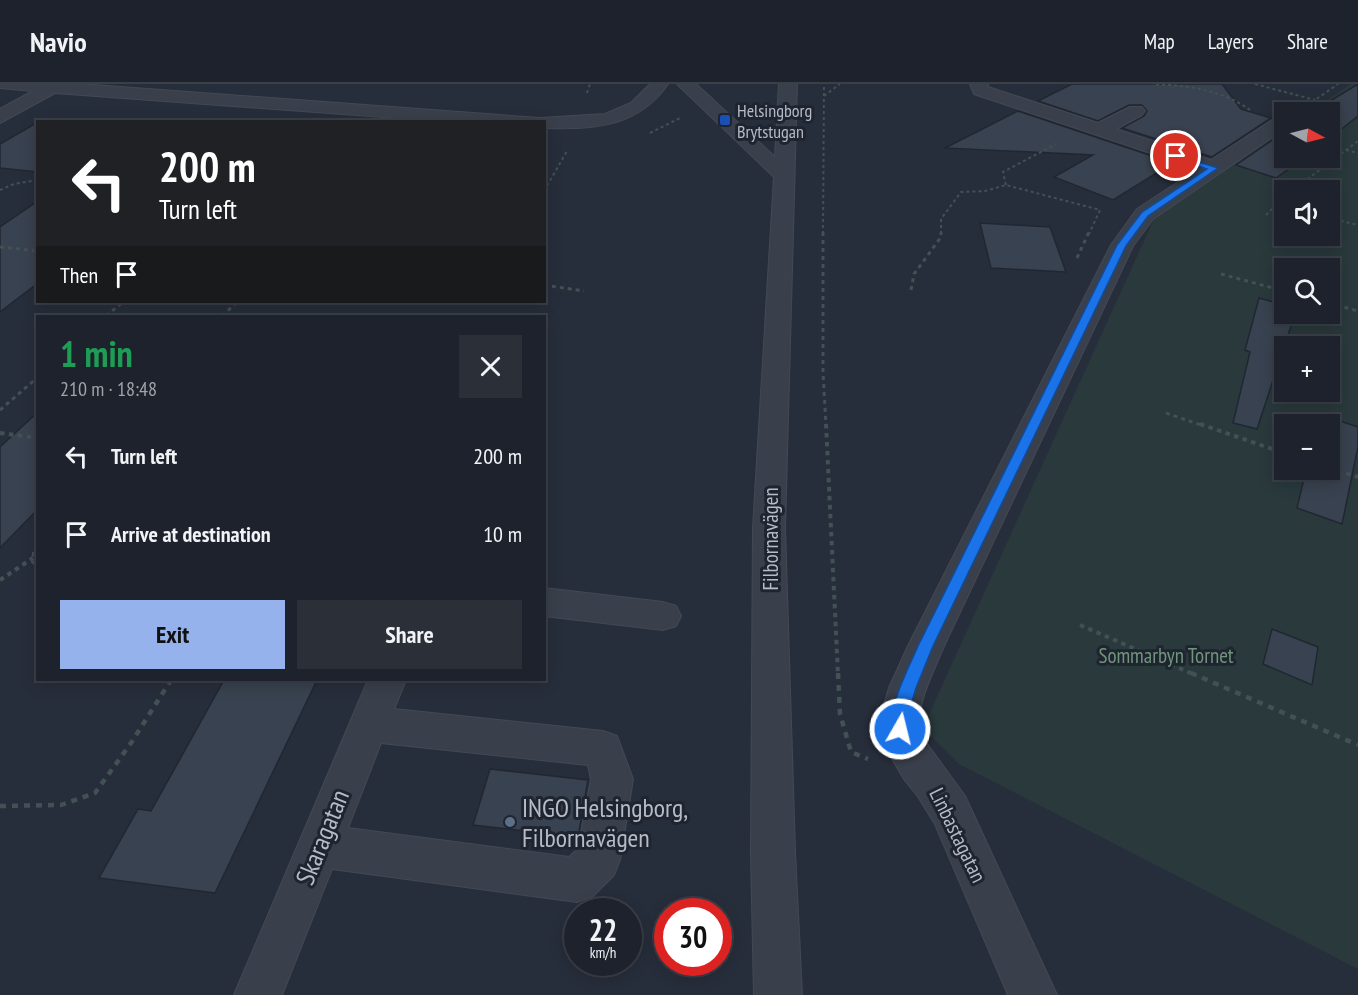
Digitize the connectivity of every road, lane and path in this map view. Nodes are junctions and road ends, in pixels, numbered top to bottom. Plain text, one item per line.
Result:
1 (6, 84) edge
2 (788, 84) edge
3 (824, 84) edge
4 (840, 84) edge
5 (979, 84) edge
6 (1156, 84) edge
7 (1255, 84) edge
8 (1338, 84) edge
9 (1027, 86) dead end
10 (657, 87) edge
11 (51, 88) junction
12 (691, 88) edge
13 (824, 96) junction
14 (1315, 100) junction
15 (1012, 101) junction
16 (1312, 102) edge
17 (1136, 111) dead end
18 (1251, 112) dead end
19 (0, 117) edge
20 (507, 120) edge
21 (546, 122) edge
22 (1274, 128) edge
23 (1100, 130) junction
24 (568, 141) dead end
25 (1358, 141) edge
26 (1346, 150) junction
27 (1358, 153) edge
28 (1214, 168) junction
29 (783, 175) junction
30 (36, 180) edge
31 (1306, 180) edge
32 (546, 188) edge
33 (0, 190) edge
34 (1274, 205) edge
35 (1266, 215) dead end
36 (1340, 221) edge
37 (1358, 225) edge
38 (0, 248) edge
39 (36, 252) edge
40 (1076, 259) dead end
41 (1221, 274) dead end
42 (546, 285) edge
43 (1274, 288) edge
44 (911, 290) dead end
45 (584, 291) dead end
46 (122, 303) edge
47 (236, 303) edge
48 (1340, 306) edge
49 (1358, 311) edge
50 (107, 315) edge
51 (223, 315) edge
52 (36, 379) edge
53 (0, 410) edge
54 (1166, 413) dead end
55 (0, 433) edge
56 (36, 438) edge
57 (1274, 450) edge
58 (1340, 471) edge
59 (1358, 477) edge
60 (36, 546) edge
61 (33, 558) junction
62 (36, 563) edge
63 (0, 580) edge
64 (546, 602) edge
65 (663, 616) dead end
66 (1080, 625) dead end
67 (170, 681) edge
68 (387, 681) edge
69 (368, 724) junction
70 (1358, 745) edge
71 (918, 766) junction
72 (0, 806) edge
73 (319, 846) junction
74 (258, 995) edge
75 (778, 995) edge
76 (1033, 995) edge

1 - 11 street
2 - 29 street, Filbornavägen
3 - 13 path
4 - 13 path
5 - 15 street
6 - 18 path
7 - 14 path
8 - 14 path
9 - 15 street
10 - 12 street
10 - 21 street
11 - 19 street
11 - 20 street
12 - 29 street
13 - 71 path
14 - 16 path
15 - 23 street
17 - 23 street
22 - 28 street, Linbastagatan
23 - 28 street
24 - 32 path
25 - 26 path
26 - 27 path
26 - 31 path
28 - 71 street, Linbastagatan
29 - 75 street, Filbornavägen
30 - 33 path
34 - 35 path
36 - 37 path
38 - 39 path
40 - 44 path
41 - 43 path
42 - 45 path
46 - 50 path
47 - 51 path
48 - 49 path
52 - 53 path
54 - 57 path
55 - 56 path
58 - 59 path
60 - 61 path
61 - 62 path
61 - 63 path
64 - 65 street
66 - 70 path
67 - 72 path
68 - 69 street, Skaragatan
69 - 73 street, Skaragatan
69 - 73 street
71 - 76 street, Linbastagatan
73 - 74 street, Skaragatan

